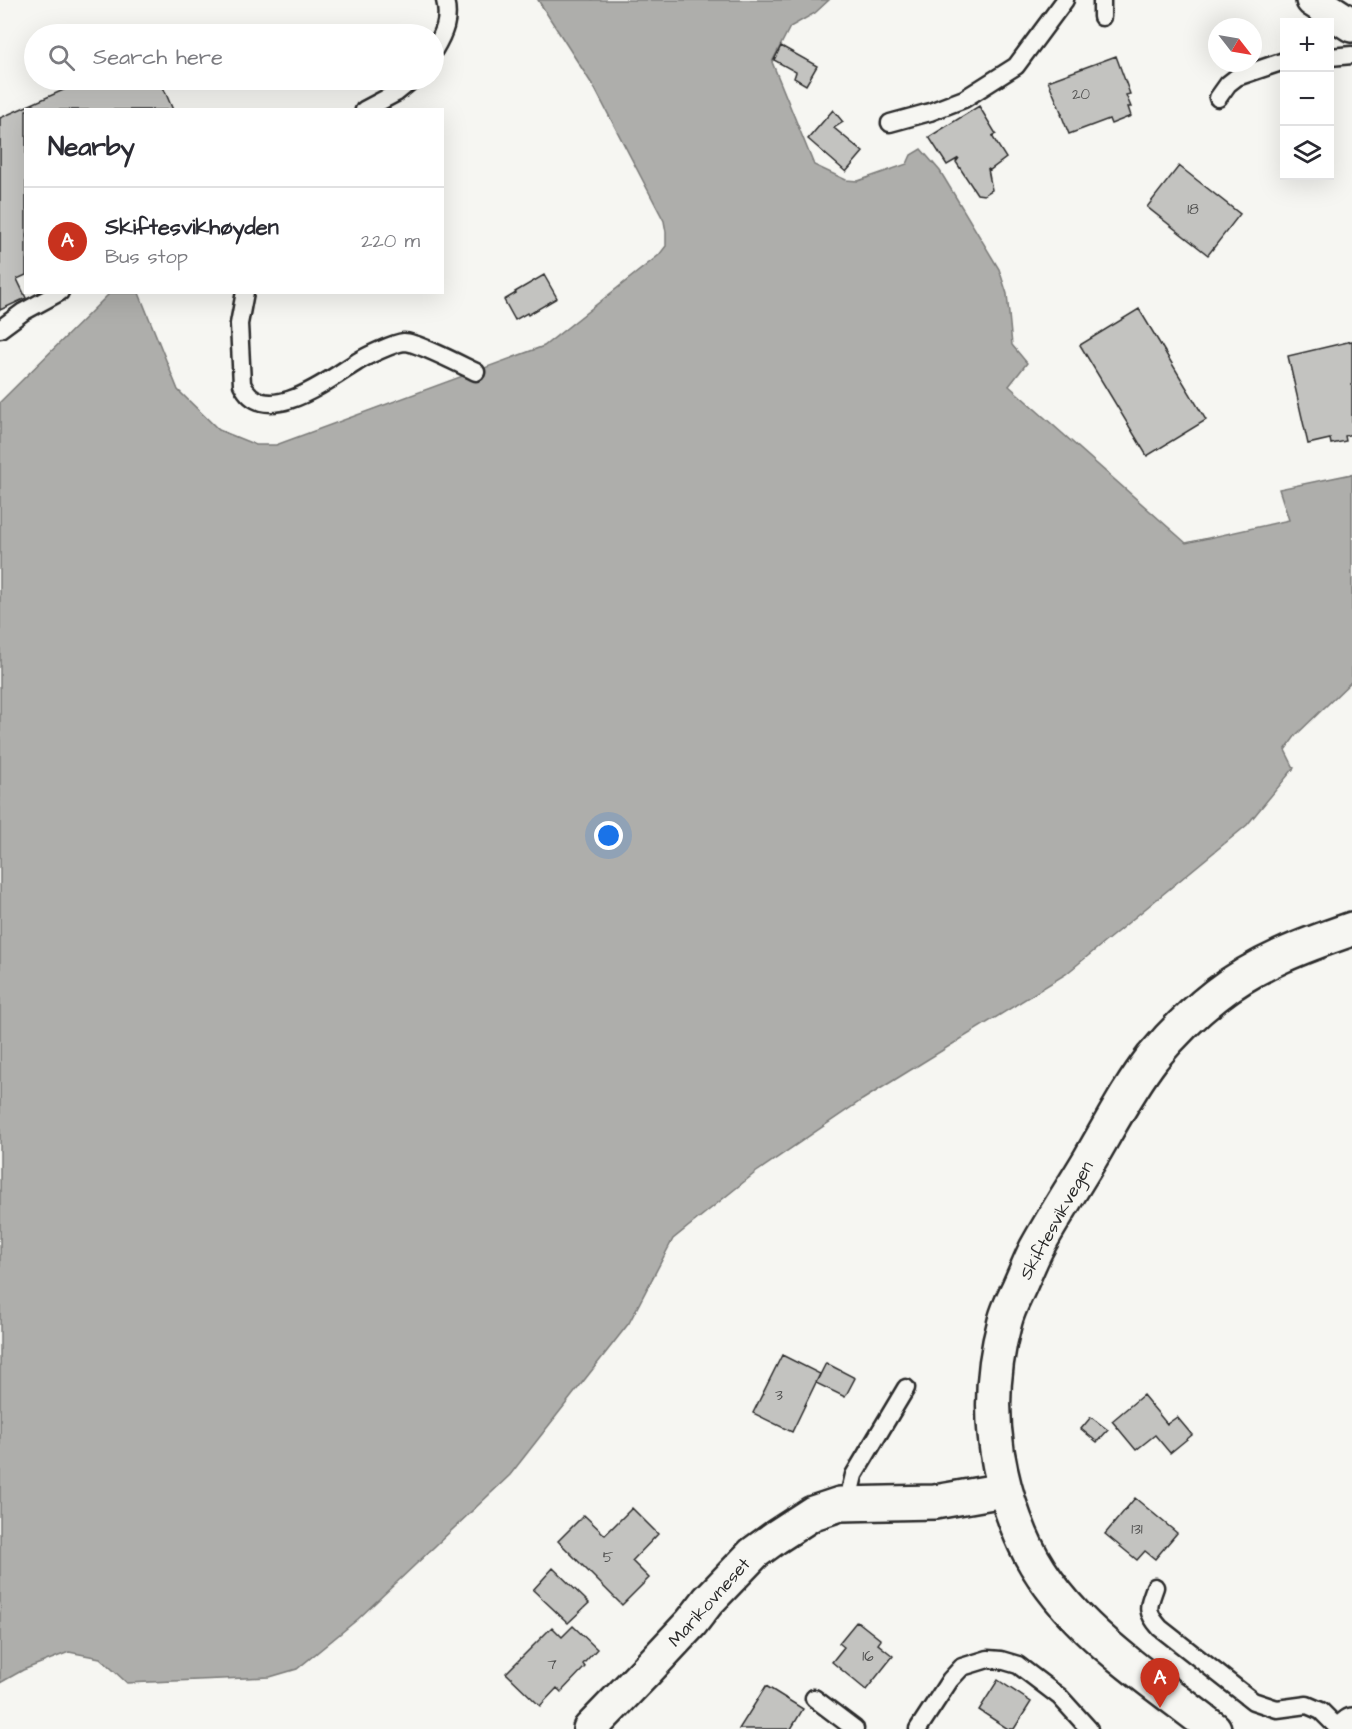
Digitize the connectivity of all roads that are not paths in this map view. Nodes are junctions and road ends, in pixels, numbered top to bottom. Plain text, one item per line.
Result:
1 (445, 0) edge
2 (1065, 0) edge
3 (1102, 0) edge
4 (1312, 0) edge
5 (1102, 17) dead end
6 (1352, 25) edge
7 (444, 32) edge
8 (1352, 55) edge
9 (1334, 57) edge
10 (1280, 62) edge
11 (400, 90) edge
12 (1218, 98) dead end
13 (368, 108) edge
14 (890, 123) dead end
15 (56, 294) edge
16 (245, 294) edge
17 (0, 329) edge
18 (476, 372) dead end
19 (1352, 929) edge
20 (906, 1388) dead end
21 (1004, 1490) junction
22 (847, 1504) junction
23 (1155, 1587) dead end
24 (814, 1698) dead end
25 (1352, 1725) edge
26 (590, 1729) edge
27 (855, 1729) edge
28 (918, 1729) edge
29 (1089, 1729) edge
30 (1214, 1729) edge
31 (1339, 1729) edge
32 (1347, 1729) edge

1 - 7 lane
2 - 14 lane
3 - 5 lane
4 - 6 main road
8 - 9 lane
10 - 12 lane
11 - 13 lane
15 - 17 lane
16 - 18 lane
19 - 21 main road, Skiftesvikvegen
20 - 22 lane
21 - 22 main road, Marikovneset
21 - 30 main road, Skiftesvikvegen
22 - 26 main road, Marikovneset
23 - 31 lane
24 - 27 lane
25 - 32 main road
28 - 29 lane

